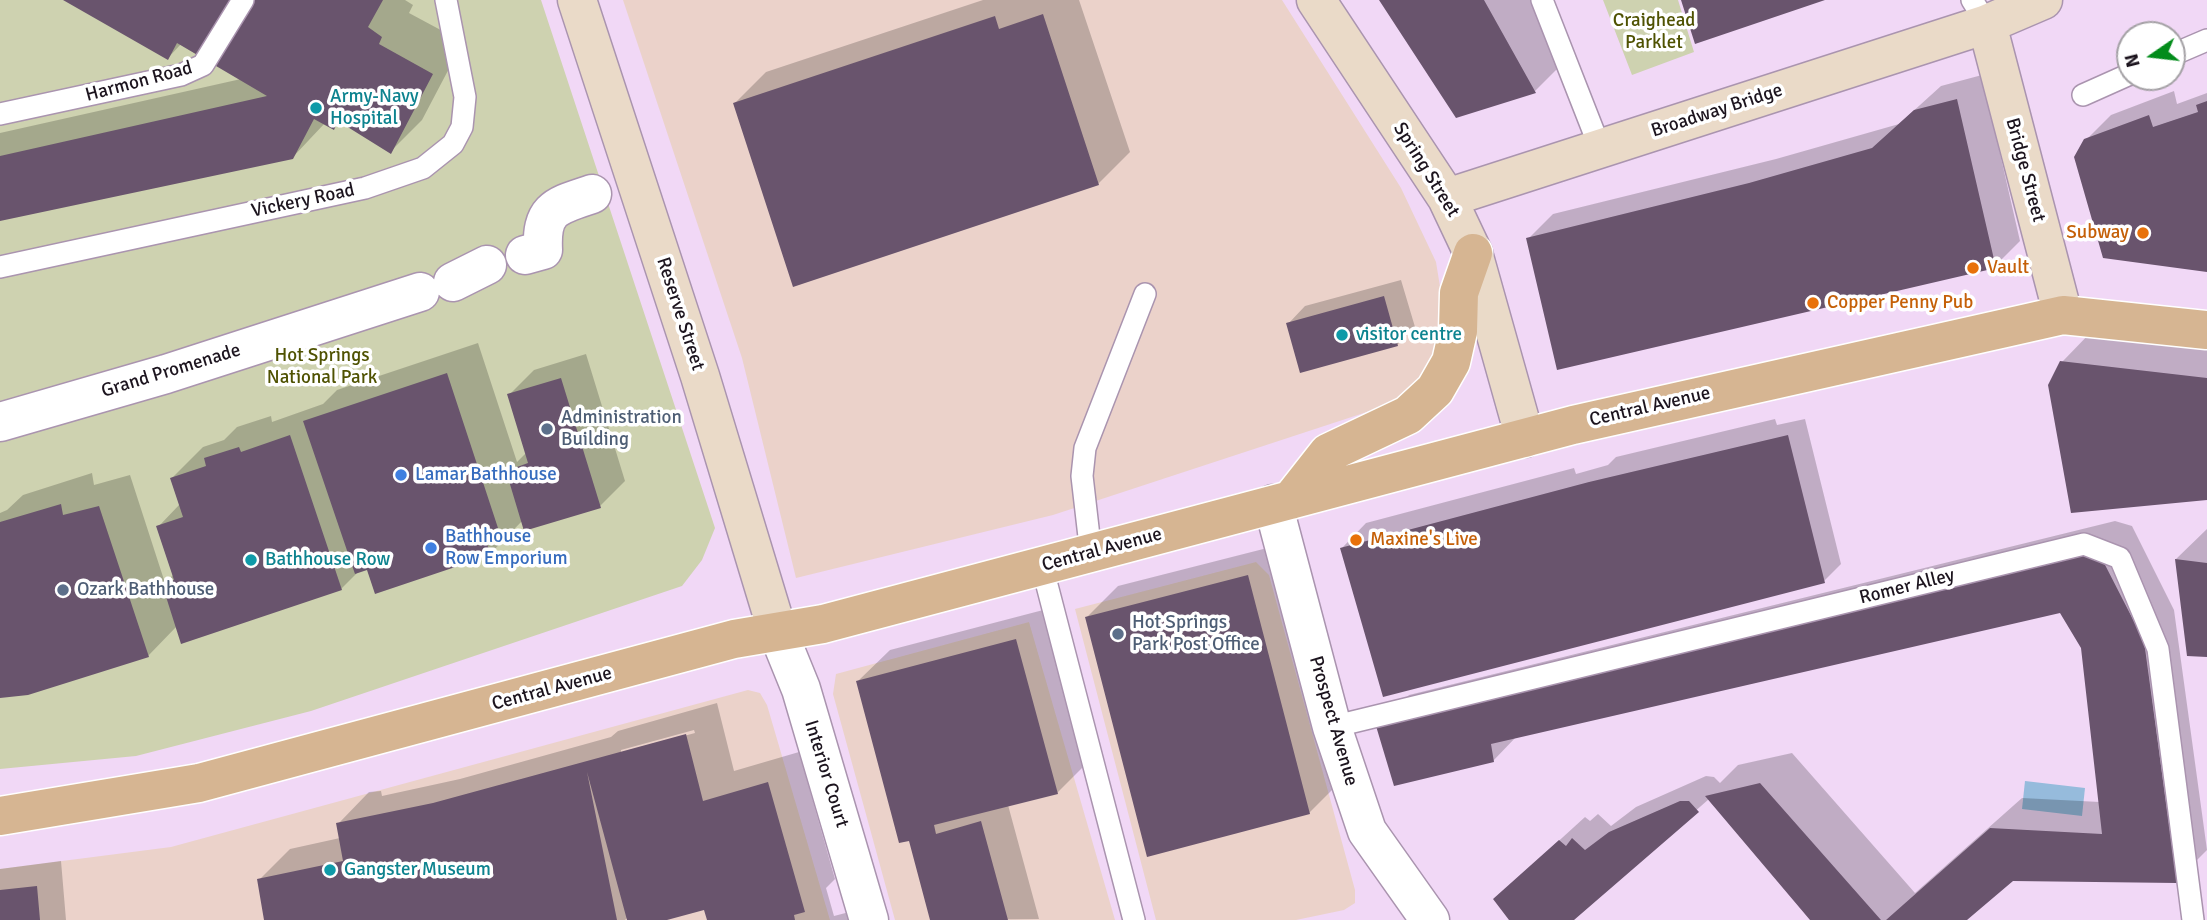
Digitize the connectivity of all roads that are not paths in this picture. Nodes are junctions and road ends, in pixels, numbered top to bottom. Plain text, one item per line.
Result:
1 (243, 0) edge
2 (446, 0) edge
3 (578, 0) edge
4 (1316, 0) edge
5 (1542, 0) edge
6 (2043, 0) edge
7 (1980, 12) edge
8 (2207, 40) edge
9 (2186, 49) edge
10 (2116, 80) edge
11 (2083, 95) dead end
12 (0, 114) edge
13 (1600, 148) junction
14 (592, 194) dead end
15 (1447, 198) junction
16 (1473, 253) junction
17 (539, 259) dead end
18 (487, 265) dead end
19 (0, 267) edge
20 (1145, 294) dead end
21 (2063, 315) junction
22 (2207, 330) edge
23 (0, 422) edge
24 (1525, 438) junction
25 (1282, 502) junction
26 (1091, 554) junction
27 (1042, 566) junction
28 (777, 630) junction
29 (1332, 727) junction
30 (0, 816) edge
31 (1414, 916) edge
32 (869, 920) edge
33 (1133, 920) edge
34 (2193, 920) edge

1 - 12 lane, Harmon Road
2 - 19 lane, Vickery Road
3 - 28 main road, Reserve Street
4 - 15 main road, Spring Street
5 - 13 lane
6 - 7 main road, Broadway Bridge
7 - 13 main road, Broadway Bridge
7 - 21 main road, Bridge Street
8 - 9 lane
10 - 11 lane
13 - 15 main road, Broadway Bridge
14 - 17 street
15 - 16 main road, Spring Street
16 - 24 main road, Spring Street
16 - 25 main road
18 - 23 street, Grand Promenade
20 - 26 lane
21 - 22 main road, Central Avenue
21 - 24 main road, Central Avenue
24 - 25 main road, Central Avenue
25 - 26 main road, Central Avenue
25 - 29 street, Prospect Avenue
26 - 27 main road, Central Avenue
27 - 28 main road, Central Avenue
27 - 33 lane
28 - 30 main road, Central Avenue
28 - 32 street, Interior Court
29 - 31 street, Prospect Avenue
29 - 34 lane, Romer Alley

